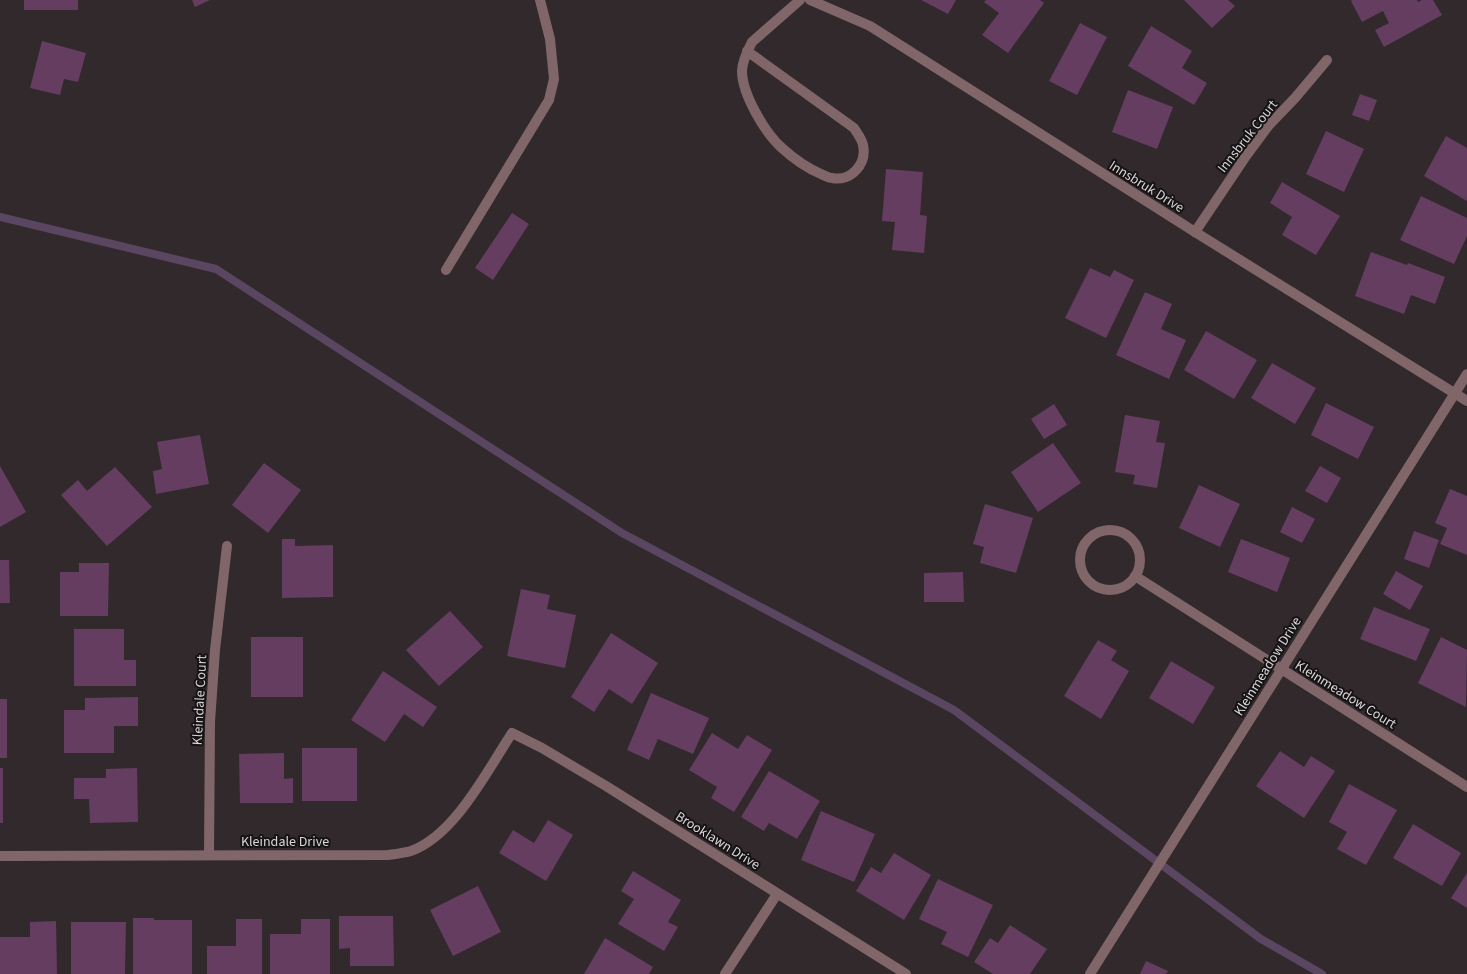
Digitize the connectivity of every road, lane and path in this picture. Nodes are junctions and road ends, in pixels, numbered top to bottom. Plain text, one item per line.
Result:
1 (540, 0) edge
2 (800, 0) edge
3 (810, 0) edge
4 (747, 51) junction
5 (1327, 60) dead end
6 (1195, 232) junction
7 (446, 270) dead end
8 (1467, 374) edge
9 (1455, 393) junction
10 (1467, 401) edge
11 (228, 546) dead end
12 (1135, 576) junction
13 (1281, 669) junction
14 (512, 733) joint
15 (1467, 787) edge
16 (210, 855) junction
17 (0, 856) edge
18 (777, 894) junction
19 (726, 974) edge
20 (906, 974) edge
21 (1090, 974) edge

1 - 7 street
2 - 4 street
3 - 6 street, Innsbruk Drive
4 - 4 street
5 - 6 street, Innsbruk Court
6 - 9 street, Innsbruk Drive
8 - 9 street, Kleinmeadow Drive
9 - 10 street, Innsbruk Drive
9 - 13 street, Kleinmeadow Drive
11 - 16 street, Kleindale Court
12 - 12 street
12 - 13 street, Kleinmeadow Court
13 - 15 street, Kleinmeadow Court
13 - 21 street, Kleinmeadow Drive
14 - 16 street, Kleindale Drive
14 - 18 street, Brooklawn Drive
16 - 17 street, Kleindale Drive
18 - 19 street
18 - 20 street, Brooklawn Drive

